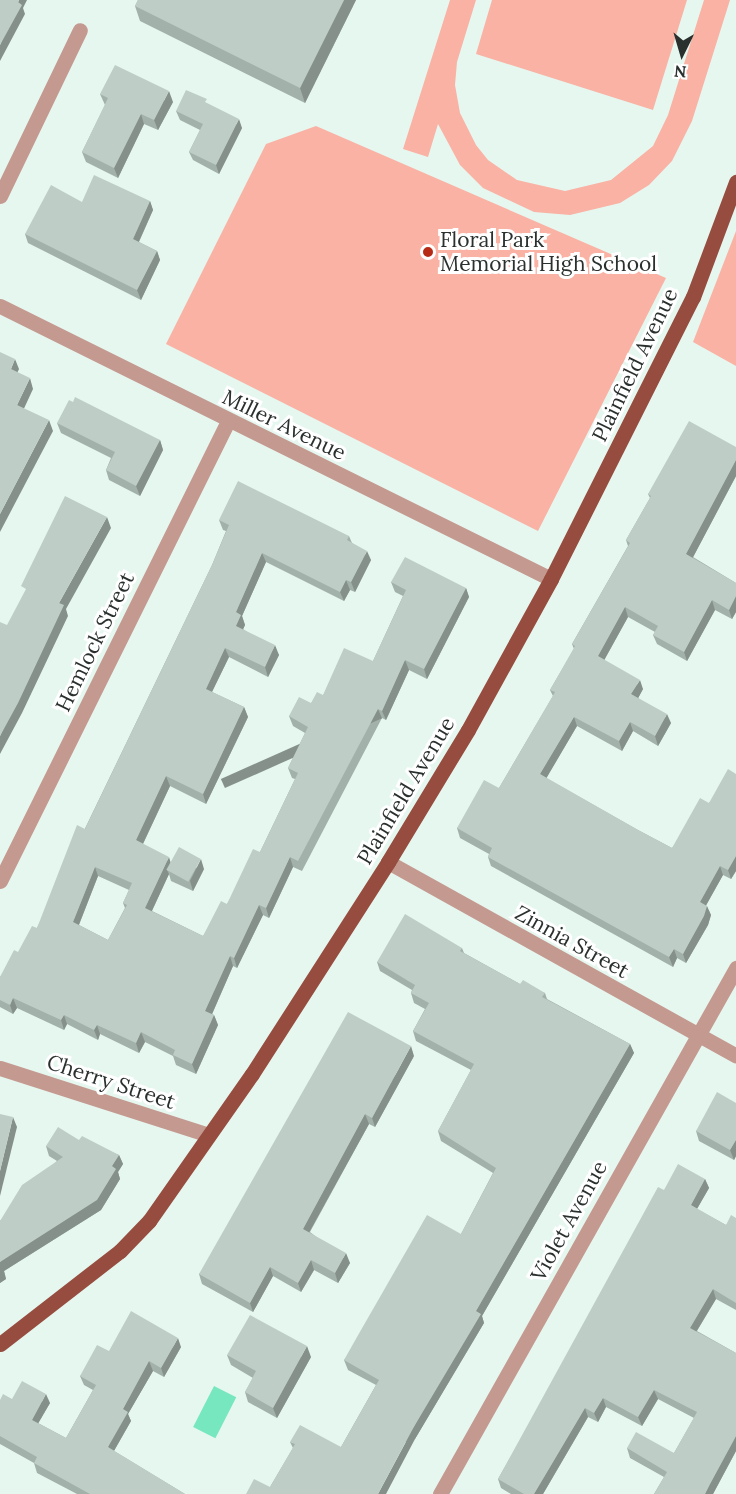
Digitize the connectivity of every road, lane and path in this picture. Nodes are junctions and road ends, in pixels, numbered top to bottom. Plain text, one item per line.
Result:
1 (80, 30) dead end
2 (736, 183) edge
3 (0, 196) edge
4 (0, 306) edge
5 (228, 421) junction
6 (551, 579) junction
7 (388, 862) junction
8 (0, 881) edge
9 (736, 968) edge
10 (697, 1035) junction
11 (736, 1056) edge
12 (0, 1068) edge
13 (209, 1135) junction
14 (0, 1344) edge
15 (440, 1494) edge

1 - 3 street
2 - 6 main road, Plainfield Avenue
4 - 5 street, Miller Avenue
5 - 6 street, Miller Avenue
5 - 8 street, Hemlock Street
6 - 7 main road, Plainfield Avenue
7 - 10 street, Zinnia Street
7 - 13 main road, Plainfield Avenue
9 - 10 street, Violet Avenue
10 - 11 street, Zinnia Street
10 - 15 street, Violet Avenue
12 - 13 street, Cherry Street
13 - 14 main road, Plainfield Avenue

